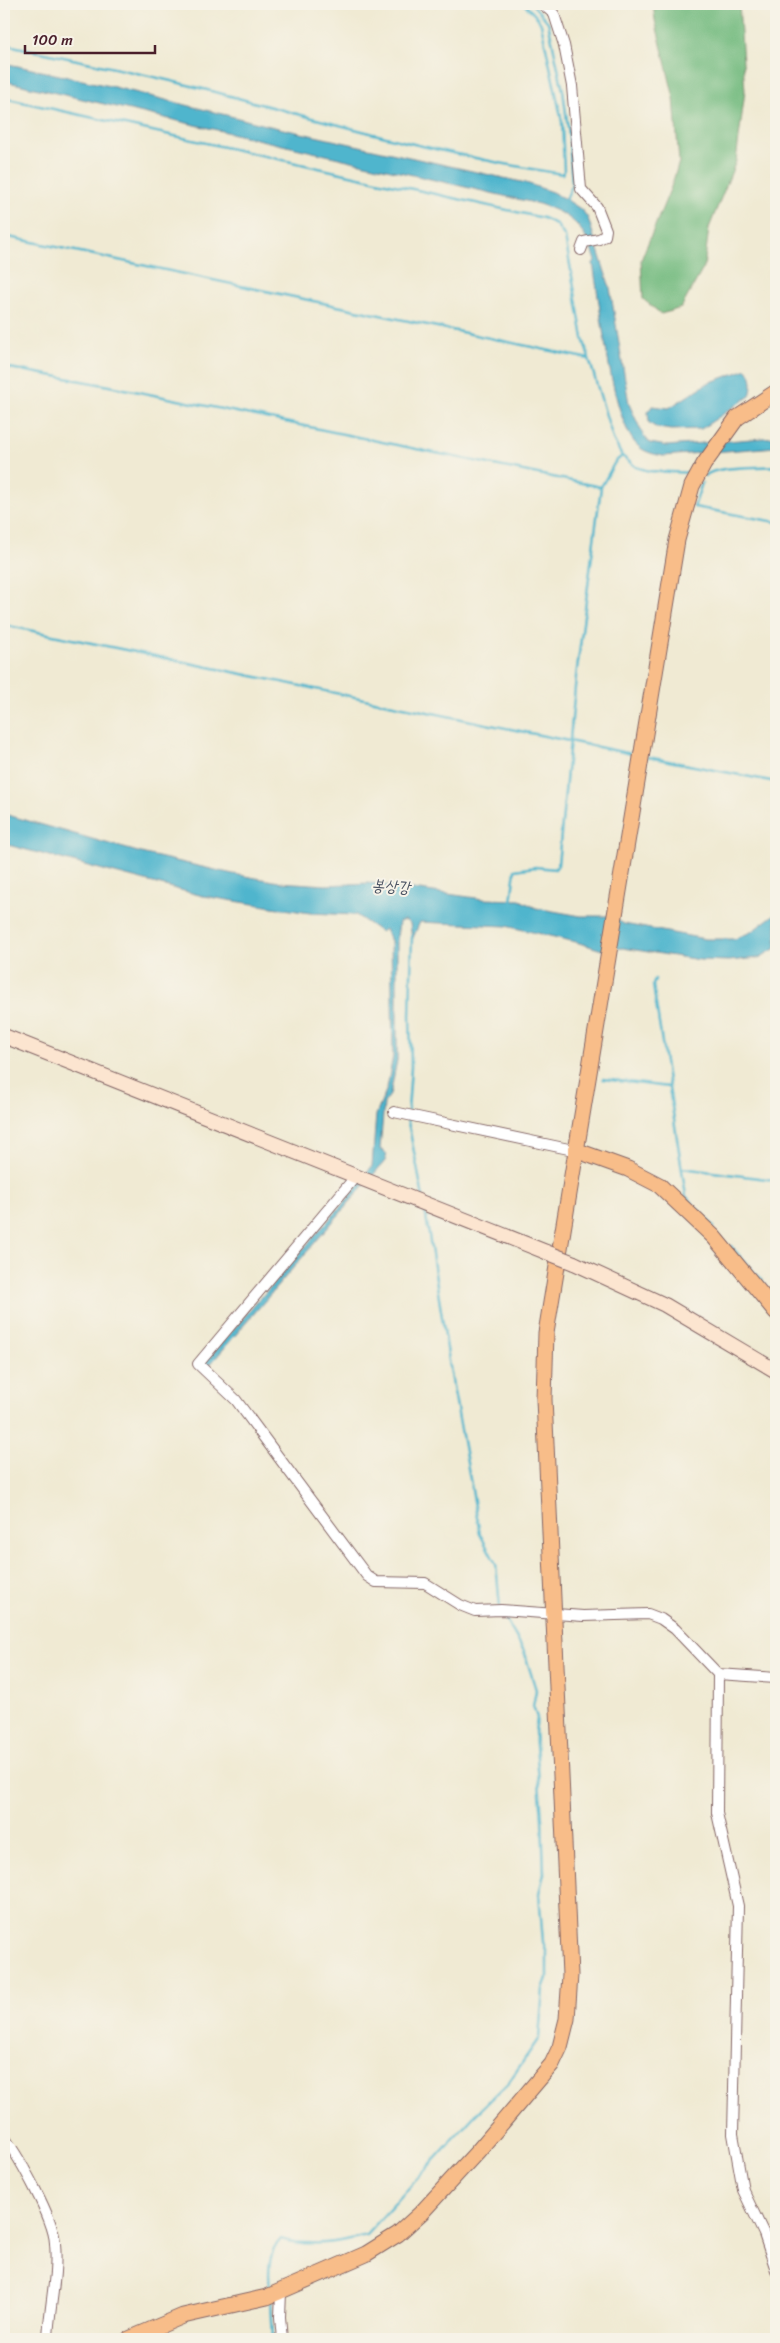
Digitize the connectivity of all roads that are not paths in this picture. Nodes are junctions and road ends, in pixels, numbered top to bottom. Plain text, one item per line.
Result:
1 (542, 4) edge
2 (582, 246) dead end
3 (776, 392) edge
4 (4, 1036) edge
5 (394, 1112) dead end
6 (576, 1160) junction
7 (358, 1177) junction
8 (776, 1312) edge
9 (776, 1371) edge
10 (555, 1614) junction
11 (718, 1674) junction
12 (776, 1678) edge
13 (4, 2137) edge
14 (776, 2270) edge
15 (281, 2292) junction
16 (48, 2339) edge
17 (129, 2339) edge
18 (282, 2339) edge

1 - 2 street
3 - 6 main road
4 - 7 main road
5 - 6 street
6 - 8 main road
6 - 10 main road
7 - 9 main road, bridge
7 - 10 street
10 - 11 street
10 - 15 main road
11 - 12 street
11 - 14 street
13 - 16 street
15 - 17 main road
15 - 18 street

